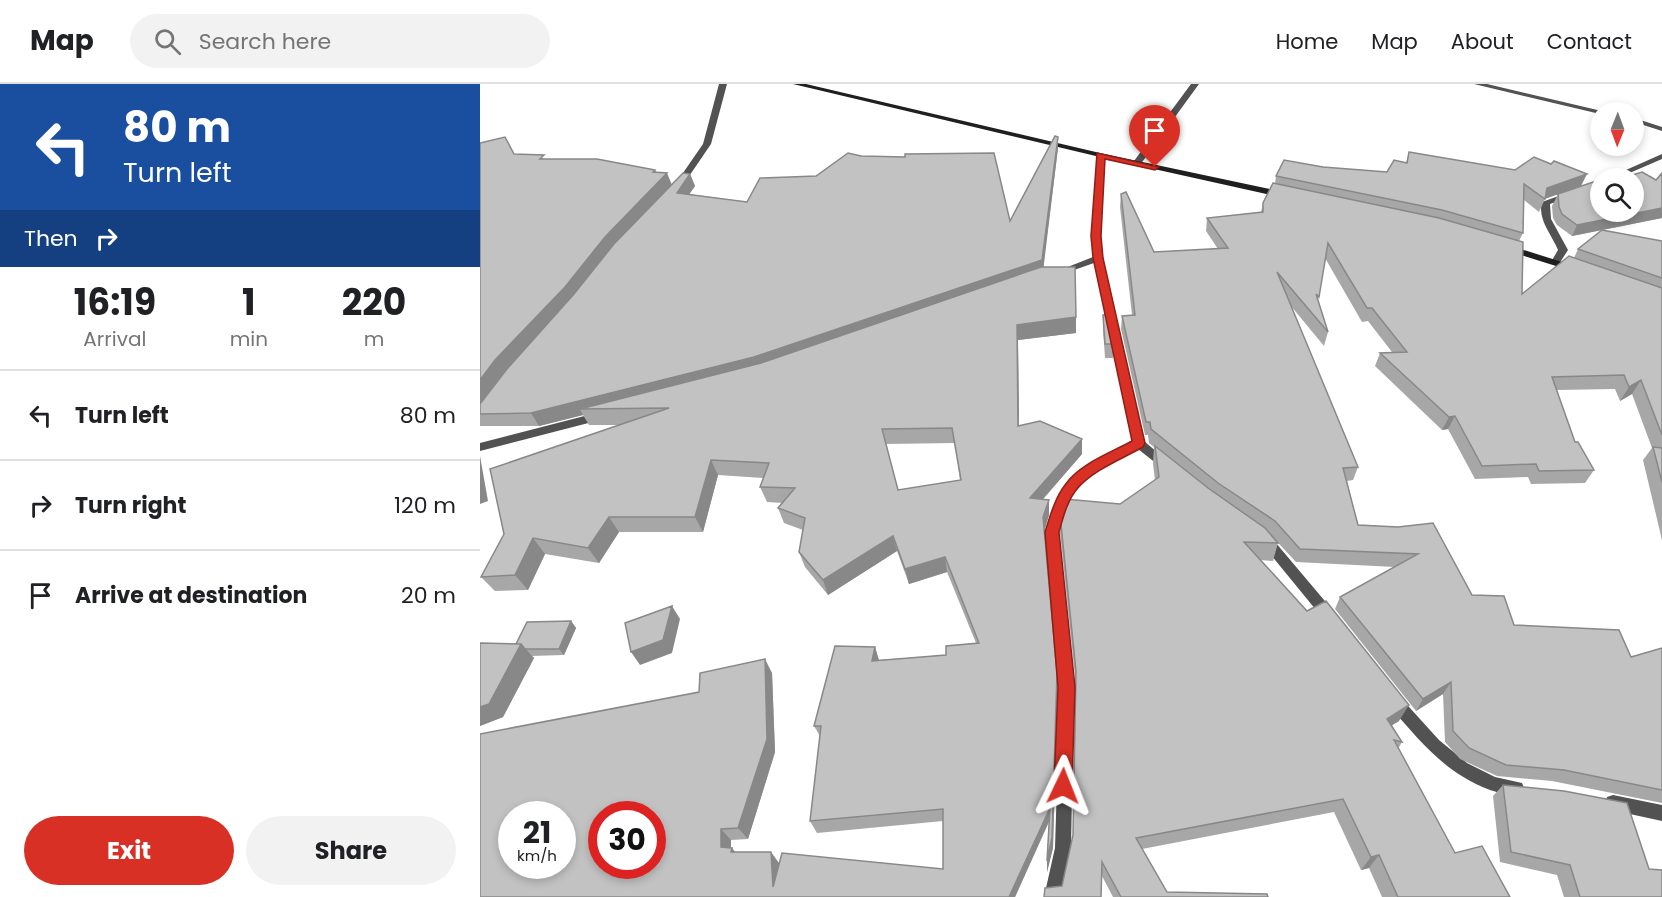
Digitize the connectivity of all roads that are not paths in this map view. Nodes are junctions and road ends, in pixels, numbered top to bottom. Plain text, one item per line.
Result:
1 (723, 84) edge
2 (797, 84) edge
3 (1196, 84) edge
4 (1478, 84) edge
5 (1590, 109) edge
6 (1644, 123) edge
7 (1662, 129) edge
8 (1100, 155) junction
9 (1662, 156) edge
10 (1137, 164) junction
11 (1635, 168) edge
12 (1590, 187) edge
13 (674, 190) edge
14 (1291, 196) edge
15 (1502, 246) edge
16 (1098, 258) junction
17 (1556, 262) junction
18 (1053, 274) edge
19 (1588, 274) edge
20 (611, 413) edge
21 (1138, 443) junction
22 (480, 447) edge
23 (1174, 472) edge
24 (1257, 534) edge
25 (1338, 628) edge
26 (1386, 691) edge
27 (1529, 789) edge
28 (1596, 800) edge
29 (1662, 813) edge
30 (1052, 897) edge

1 - 13 street
2 - 8 main road
3 - 10 street
4 - 5 street
6 - 7 street
8 - 10 main road
8 - 16 street
9 - 11 street
10 - 14 main road
12 - 17 street
15 - 17 main road
16 - 18 street
16 - 21 street
17 - 19 main road
20 - 22 street
21 - 23 street
21 - 30 street
24 - 25 street
26 - 27 street
28 - 29 street

